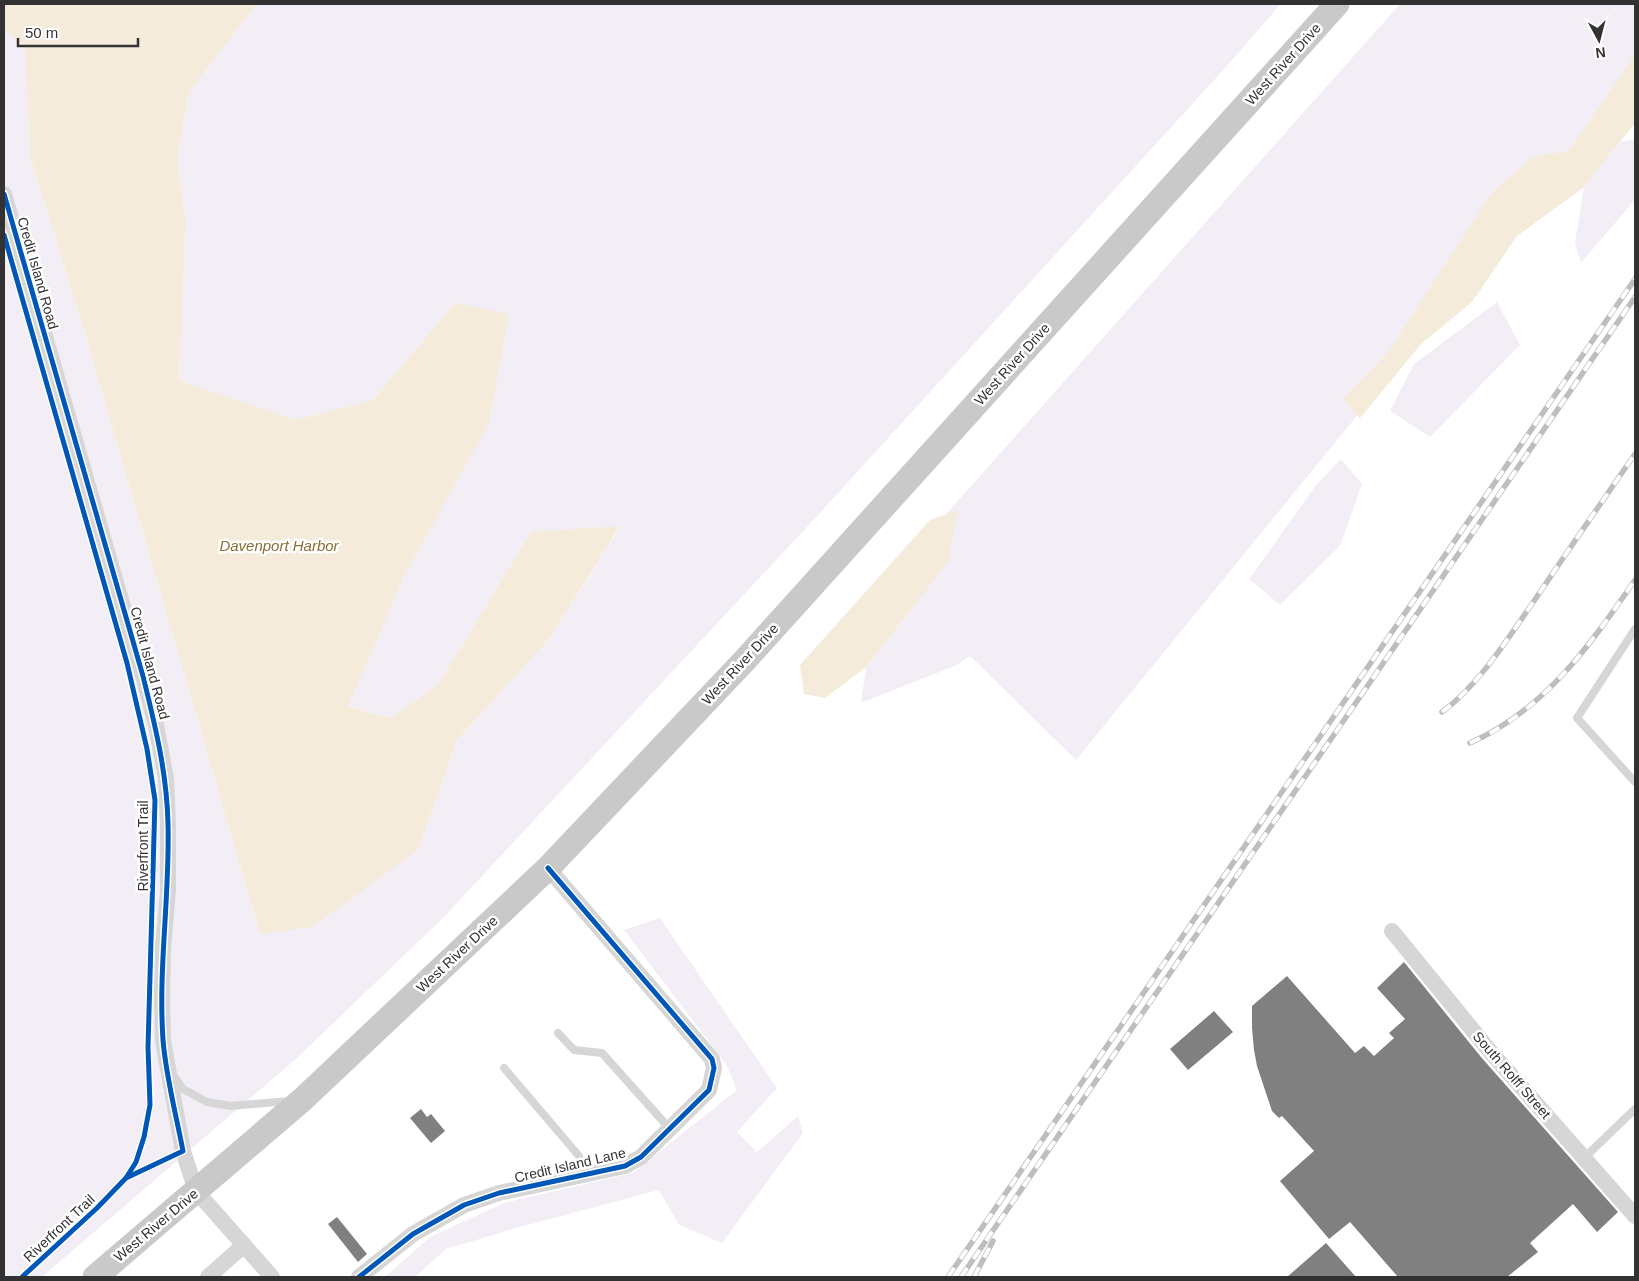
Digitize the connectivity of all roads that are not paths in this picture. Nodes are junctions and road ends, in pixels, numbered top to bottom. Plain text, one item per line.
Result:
1 (1337, 4) edge
2 (4, 194) edge
3 (1635, 629) edge
4 (1635, 782) edge
5 (548, 868) junction
6 (1392, 931) dead end
7 (558, 1033) dead end
8 (167, 1066) junction
9 (504, 1068) dead end
10 (302, 1100) junction
11 (1635, 1109) edge
12 (670, 1129) junction
13 (1584, 1158) junction
14 (584, 1175) junction
15 (196, 1191) junction
16 (1634, 1212) edge
17 (244, 1245) junction
18 (95, 1277) edge
19 (208, 1277) edge
20 (272, 1277) edge
21 (359, 1277) edge

1 - 5 main road, West River Drive
2 - 8 street, Credit Island Road
3 - 4 lane
5 - 10 main road, West River Drive
5 - 12 street, Credit Island Lane
6 - 13 street, South Rolff Street
7 - 12 lane
8 - 10 lane
8 - 15 street, Credit Island Road
9 - 14 lane
10 - 15 main road, West River Drive
11 - 13 lane
12 - 14 street, Credit Island Lane
13 - 16 street, South Rolff Street
14 - 21 street, Credit Island Lane
15 - 17 street
15 - 18 main road, West River Drive
17 - 19 street
17 - 20 street

